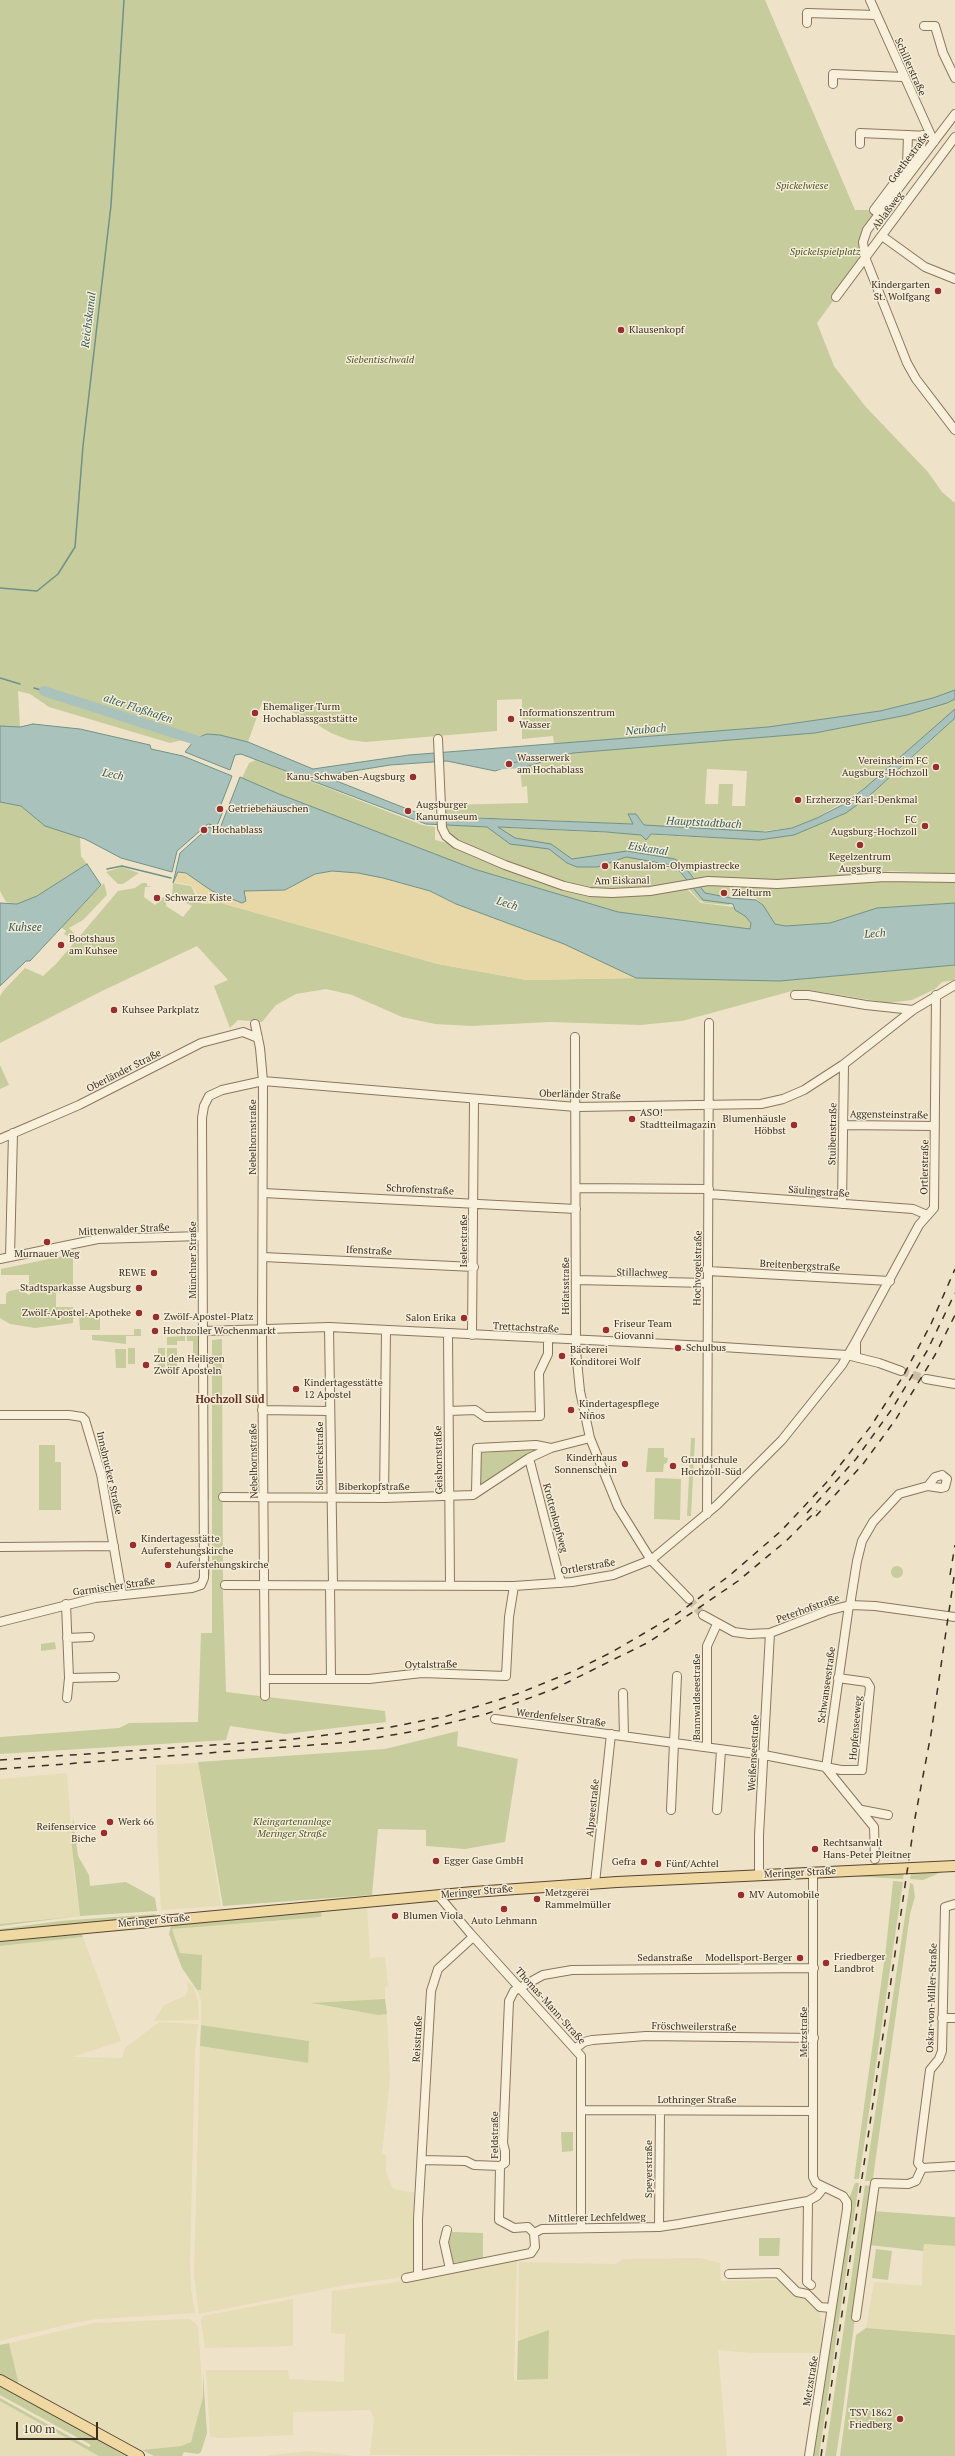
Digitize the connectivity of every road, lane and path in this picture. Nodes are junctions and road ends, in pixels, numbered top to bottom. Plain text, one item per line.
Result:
1 (870, 0) edge
2 (876, 15) junction
3 (807, 22) dead end
4 (924, 26) dead end
5 (903, 77) junction
6 (955, 78) edge
7 (833, 84) dead end
8 (955, 114) edge
9 (908, 135) junction
10 (955, 137) edge
11 (929, 138) junction
12 (860, 144) dead end
13 (907, 166) junction
14 (879, 214) junction
15 (882, 236) junction
16 (865, 257) junction
17 (955, 279) edge
18 (836, 297) dead end
19 (955, 430) edge
20 (438, 739) dead end
21 (955, 878) edge
22 (955, 986) edge
23 (795, 995) dead end
24 (936, 995) junction
25 (913, 1010) junction
26 (709, 1023) dead end
27 (255, 1024) dead end
28 (575, 1037) dead end
29 (258, 1038) junction
30 (844, 1064) junction
31 (263, 1081) junction
32 (474, 1100) junction
33 (708, 1106) junction
34 (576, 1107) junction
35 (843, 1125) junction
36 (935, 1126) junction
37 (13, 1133) junction
38 (0, 1139) edge
39 (576, 1188) junction
40 (709, 1192) junction
41 (263, 1193) junction
42 (474, 1203) junction
43 (842, 1204) junction
44 (576, 1209) junction
45 (927, 1215) junction
46 (202, 1236) junction
47 (10, 1257) junction
48 (262, 1257) junction
49 (0, 1259) edge
50 (474, 1267) junction
51 (708, 1271) junction
52 (576, 1280) junction
53 (890, 1281) junction
54 (708, 1283) junction
55 (329, 1328) junction
56 (262, 1329) junction
57 (386, 1330) junction
58 (204, 1331) junction
59 (448, 1334) junction
60 (472, 1335) junction
61 (548, 1340) junction
62 (576, 1341) junction
63 (856, 1341) junction
64 (707, 1346) junction
65 (847, 1355) junction
66 (856, 1357) junction
67 (902, 1371) tunnel mouth
68 (926, 1379) tunnel mouth
69 (955, 1384) edge
70 (262, 1410) junction
71 (330, 1411) junction
72 (449, 1411) junction
73 (0, 1415) edge
74 (590, 1438) junction
75 (551, 1448) junction
76 (529, 1458) junction
77 (928, 1486) dead end
78 (476, 1492) junction
79 (450, 1496) junction
80 (223, 1497) dead end
81 (264, 1497) junction
82 (330, 1497) junction
83 (384, 1498) junction
84 (707, 1514) junction
85 (114, 1546) junction
86 (0, 1547) edge
87 (651, 1560) junction
88 (204, 1578) joint
89 (561, 1583) junction
90 (225, 1585) dead end
91 (331, 1585) junction
92 (265, 1586) junction
93 (450, 1586) junction
94 (514, 1586) junction
95 (122, 1594) junction
96 (688, 1599) tunnel mouth
97 (66, 1604) junction
98 (850, 1605) junction
99 (703, 1615) tunnel mouth
100 (955, 1617) edge
101 (0, 1622) edge
102 (717, 1624) junction
103 (770, 1633) junction
104 (90, 1637) dead end
105 (67, 1638) junction
106 (677, 1676) dead end
107 (115, 1677) dead end
108 (69, 1678) junction
109 (838, 1678) junction
110 (265, 1679) junction
111 (331, 1679) junction
112 (624, 1693) dead end
113 (265, 1696) dead end
114 (67, 1698) dead end
115 (495, 1719) dead end
116 (611, 1734) junction
117 (624, 1736) junction
118 (676, 1743) junction
119 (707, 1747) junction
120 (722, 1750) junction
121 (764, 1755) junction
122 (826, 1768) junction
123 (671, 1810) dead end
124 (718, 1810) dead end
125 (862, 1810) junction
126 (888, 1815) dead end
127 (875, 1859) dead end
128 (955, 1866) edge
129 (813, 1872) junction
130 (759, 1874) junction
131 (595, 1883) junction
132 (438, 1895) junction
133 (955, 1904) edge
134 (0, 1936) edge
135 (473, 1937) junction
136 (814, 1968) junction
137 (520, 1988) junction
138 (942, 2018) junction
139 (955, 2018) edge
140 (814, 2038) junction
141 (576, 2048) junction
142 (581, 2110) junction
143 (660, 2111) junction
144 (814, 2111) junction
145 (422, 2160) junction
146 (500, 2166) junction
147 (955, 2166) edge
148 (922, 2168) junction
149 (824, 2187) junction
150 (808, 2201) junction
151 (659, 2227) junction
152 (581, 2228) junction
153 (447, 2230) dead end
154 (534, 2233) junction
155 (450, 2269) junction
156 (729, 2274) dead end
157 (418, 2275) junction
158 (406, 2278) dead end
159 (811, 2285) dead end
160 (831, 2308) junction
161 (856, 2317) dead end
162 (0, 2380) edge
163 (138, 2456) edge
164 (809, 2456) edge

1 - 2 street, Schillerstraße
2 - 3 street
2 - 5 street, Schillerstraße
4 - 6 street
5 - 7 street
5 - 11 street, Schillerstraße
8 - 11 street, Goethestraße
9 - 11 street
9 - 12 street
9 - 13 street, Goethestraße
10 - 15 street, Ablaßweg
11 - 13 street, Goethestraße
11 - 14 street, Goethestraße
13 - 14 street, Goethestraße
14 - 16 street, Goethestraße
15 - 16 street, Ablaßweg
15 - 17 street
16 - 18 street, Ablaßweg
16 - 19 street, Goethestraße
20 - 21 street, Am Eiskanal
22 - 24 street, Oberländer Straße
23 - 25 street
24 - 25 street, Oberländer Straße
24 - 36 street, Ortlerstraße
25 - 30 street, Oberländer Straße
26 - 33 street, Hochvogelstraße
27 - 29 street
28 - 34 street, Höfatsstraße
29 - 31 street
29 - 37 street, Oberländer Straße
30 - 33 street, Oberländer Straße
30 - 35 street, Stuibenstraße
31 - 32 street, Oberländer Straße
31 - 41 street, Nebelhornstraße
31 - 46 street, Münchner Straße
32 - 34 street, Oberländer Straße
32 - 42 street, Iselerstraße
33 - 34 street, Oberländer Straße
33 - 40 street, Hochvogelstraße
34 - 39 street, Höfatsstraße
35 - 36 street, Aggensteinstraße
35 - 43 street, Stuibenstraße
36 - 45 street, Ortlerstraße
37 - 38 street, Oberländer Straße
37 - 47 street
39 - 40 street, Säulingstraße
39 - 44 street, Höfatsstraße
40 - 43 street, Säulingstraße
40 - 51 street, Hochvogelstraße
41 - 42 street, Schrofenstraße
41 - 48 street, Nebelhornstraße
42 - 44 street, Schrofenstraße
42 - 50 street, Iselerstraße
43 - 45 street, Säulingstraße
44 - 52 street, Höfatsstraße
45 - 53 street, Ortlerstraße
46 - 47 street, Mittenwalder Straße
46 - 58 street, Münchner Straße
47 - 49 street, Mittenwalder Straße
48 - 50 street, Ifenstraße
48 - 56 street, Nebelhornstraße
50 - 60 street, Iselerstraße
51 - 53 street, Breitenbergstraße
51 - 54 street, Hochvogelstraße
52 - 54 street, Stillachweg
52 - 62 street, Höfatsstraße
53 - 63 street, Ortlerstraße
54 - 64 street, Hochvogelstraße
55 - 56 street, Trettachstraße
55 - 57 street, Trettachstraße
55 - 71 street, Söllereckstraße
56 - 58 street, Trettachstraße
56 - 70 street, Nebelhornstraße
57 - 59 street, Trettachstraße
57 - 83 street
58 - 88 street, Münchner Straße
59 - 60 street, Trettachstraße
59 - 72 street, Geishornstraße
60 - 61 street, Trettachstraße
61 - 62 street, Trettachstraße
61 - 72 street
62 - 64 street, Trettachstraße
62 - 74 street, Höfatsstraße
63 - 65 street, Ortlerstraße
63 - 66 street, Ortlerstraße
64 - 65 street, Trettachstraße
64 - 84 street, Hochvogelstraße
65 - 66 street, Trettachstraße
65 - 84 street, Ortlerstraße
66 - 67 street, Trettachstraße
68 - 69 street
70 - 71 street
70 - 81 street, Nebelhornstraße
71 - 82 street, Söllereckstraße
72 - 79 street, Geishornstraße
73 - 85 street, Innsbrucker Straße
74 - 75 street, Biberkopfstraße
74 - 87 street, Höfatsstraße
75 - 76 street, Biberkopfstraße
75 - 78 street, Biberkopfstraße
76 - 78 street, Biberkopfstraße
76 - 89 street, Krottenkopfweg
77 - 98 street, Schwanseestraße
78 - 79 street, Biberkopfstraße
79 - 83 street, Biberkopfstraße
79 - 93 street, Geishornstraße
80 - 81 street, Biberkopfstraße
81 - 82 street, Biberkopfstraße
81 - 92 street, Nebelhornstraße
82 - 83 street, Biberkopfstraße
82 - 91 street, Söllereckstraße
84 - 87 street, Ortlerstraße
85 - 86 street
85 - 95 street, Innsbrucker Straße
87 - 89 street, Ortlerstraße
87 - 96 street, Höfatsstraße
88 - 95 street, Garmischer Straße
89 - 94 street, Ortlerstraße
90 - 92 street, Ortlerstraße
91 - 92 street, Ortlerstraße
91 - 93 street, Ortlerstraße
91 - 111 street, Söllereckstraße
92 - 110 street, Nebelhornstraße
93 - 94 street, Ortlerstraße
94 - 111 street, Oytalstraße
95 - 97 street, Garmischer Straße
97 - 101 street, Garmischer Straße
97 - 105 street
98 - 100 street, Peterhofstraße
98 - 103 street, Peterhofstraße
98 - 109 street, Schwanseestraße
99 - 102 street
102 - 103 street, Peterhofstraße
102 - 119 street, Bannwaldseestraße
103 - 121 street, Weißenseestraße
104 - 105 street
105 - 108 street
106 - 118 street
107 - 108 street
108 - 114 street
109 - 122 street, Schwanseestraße
109 - 122 street, Hopfenseeweg
110 - 111 street, Oytalstraße
110 - 113 street, Nebelhornstraße
112 - 117 street
115 - 116 street, Werdenfelser Straße
116 - 117 street, Werdenfelser Straße
116 - 131 street, Alpseestraße
117 - 118 street, Werdenfelser Straße
118 - 119 street, Werdenfelser Straße
118 - 123 street
119 - 120 street, Werdenfelser Straße
120 - 121 street, Werdenfelser Straße
120 - 124 street
121 - 122 street, Werdenfelser Straße
121 - 130 street, Weißenseestraße
122 - 125 street
125 - 126 street
125 - 127 street
128 - 129 main road, Meringer Straße
129 - 130 main road, Meringer Straße
129 - 136 street, Metzstraße
130 - 131 main road, Meringer Straße
131 - 132 main road, Meringer Straße
132 - 134 main road, Meringer Straße
132 - 135 street, Thomas-Mann-Straße
133 - 138 street, Oskar-von-Miller-Straße
135 - 137 street, Thomas-Mann-Straße
135 - 145 street, Reisstraße
136 - 137 street, Sedanstraße
136 - 140 street, Metzstraße
137 - 141 street, Thomas-Mann-Straße
137 - 146 street, Feldstraße
138 - 139 street
138 - 148 street, Oskar-von-Miller-Straße
140 - 141 street, Fröschweilerstraße
140 - 144 street, Metzstraße
141 - 142 street, Thomas-Mann-Straße
142 - 143 street, Lothringer Straße
142 - 152 street, Thomas-Mann-Straße
143 - 144 street, Lothringer Straße
143 - 151 street, Speyerstraße
144 - 149 street, Metzstraße
145 - 146 street
145 - 157 street, Reisstraße
146 - 154 street, Feldstraße
147 - 148 street
148 - 161 street
149 - 150 street
149 - 160 street, Metzstraße
150 - 151 street, Mittlerer Lechfeldweg
150 - 159 street
151 - 152 street, Mittlerer Lechfeldweg
152 - 154 street, Mittlerer Lechfeldweg
153 - 155 street
154 - 155 street
155 - 157 street
156 - 160 street
157 - 158 street
160 - 164 street, Metzstraße
162 - 163 main road

